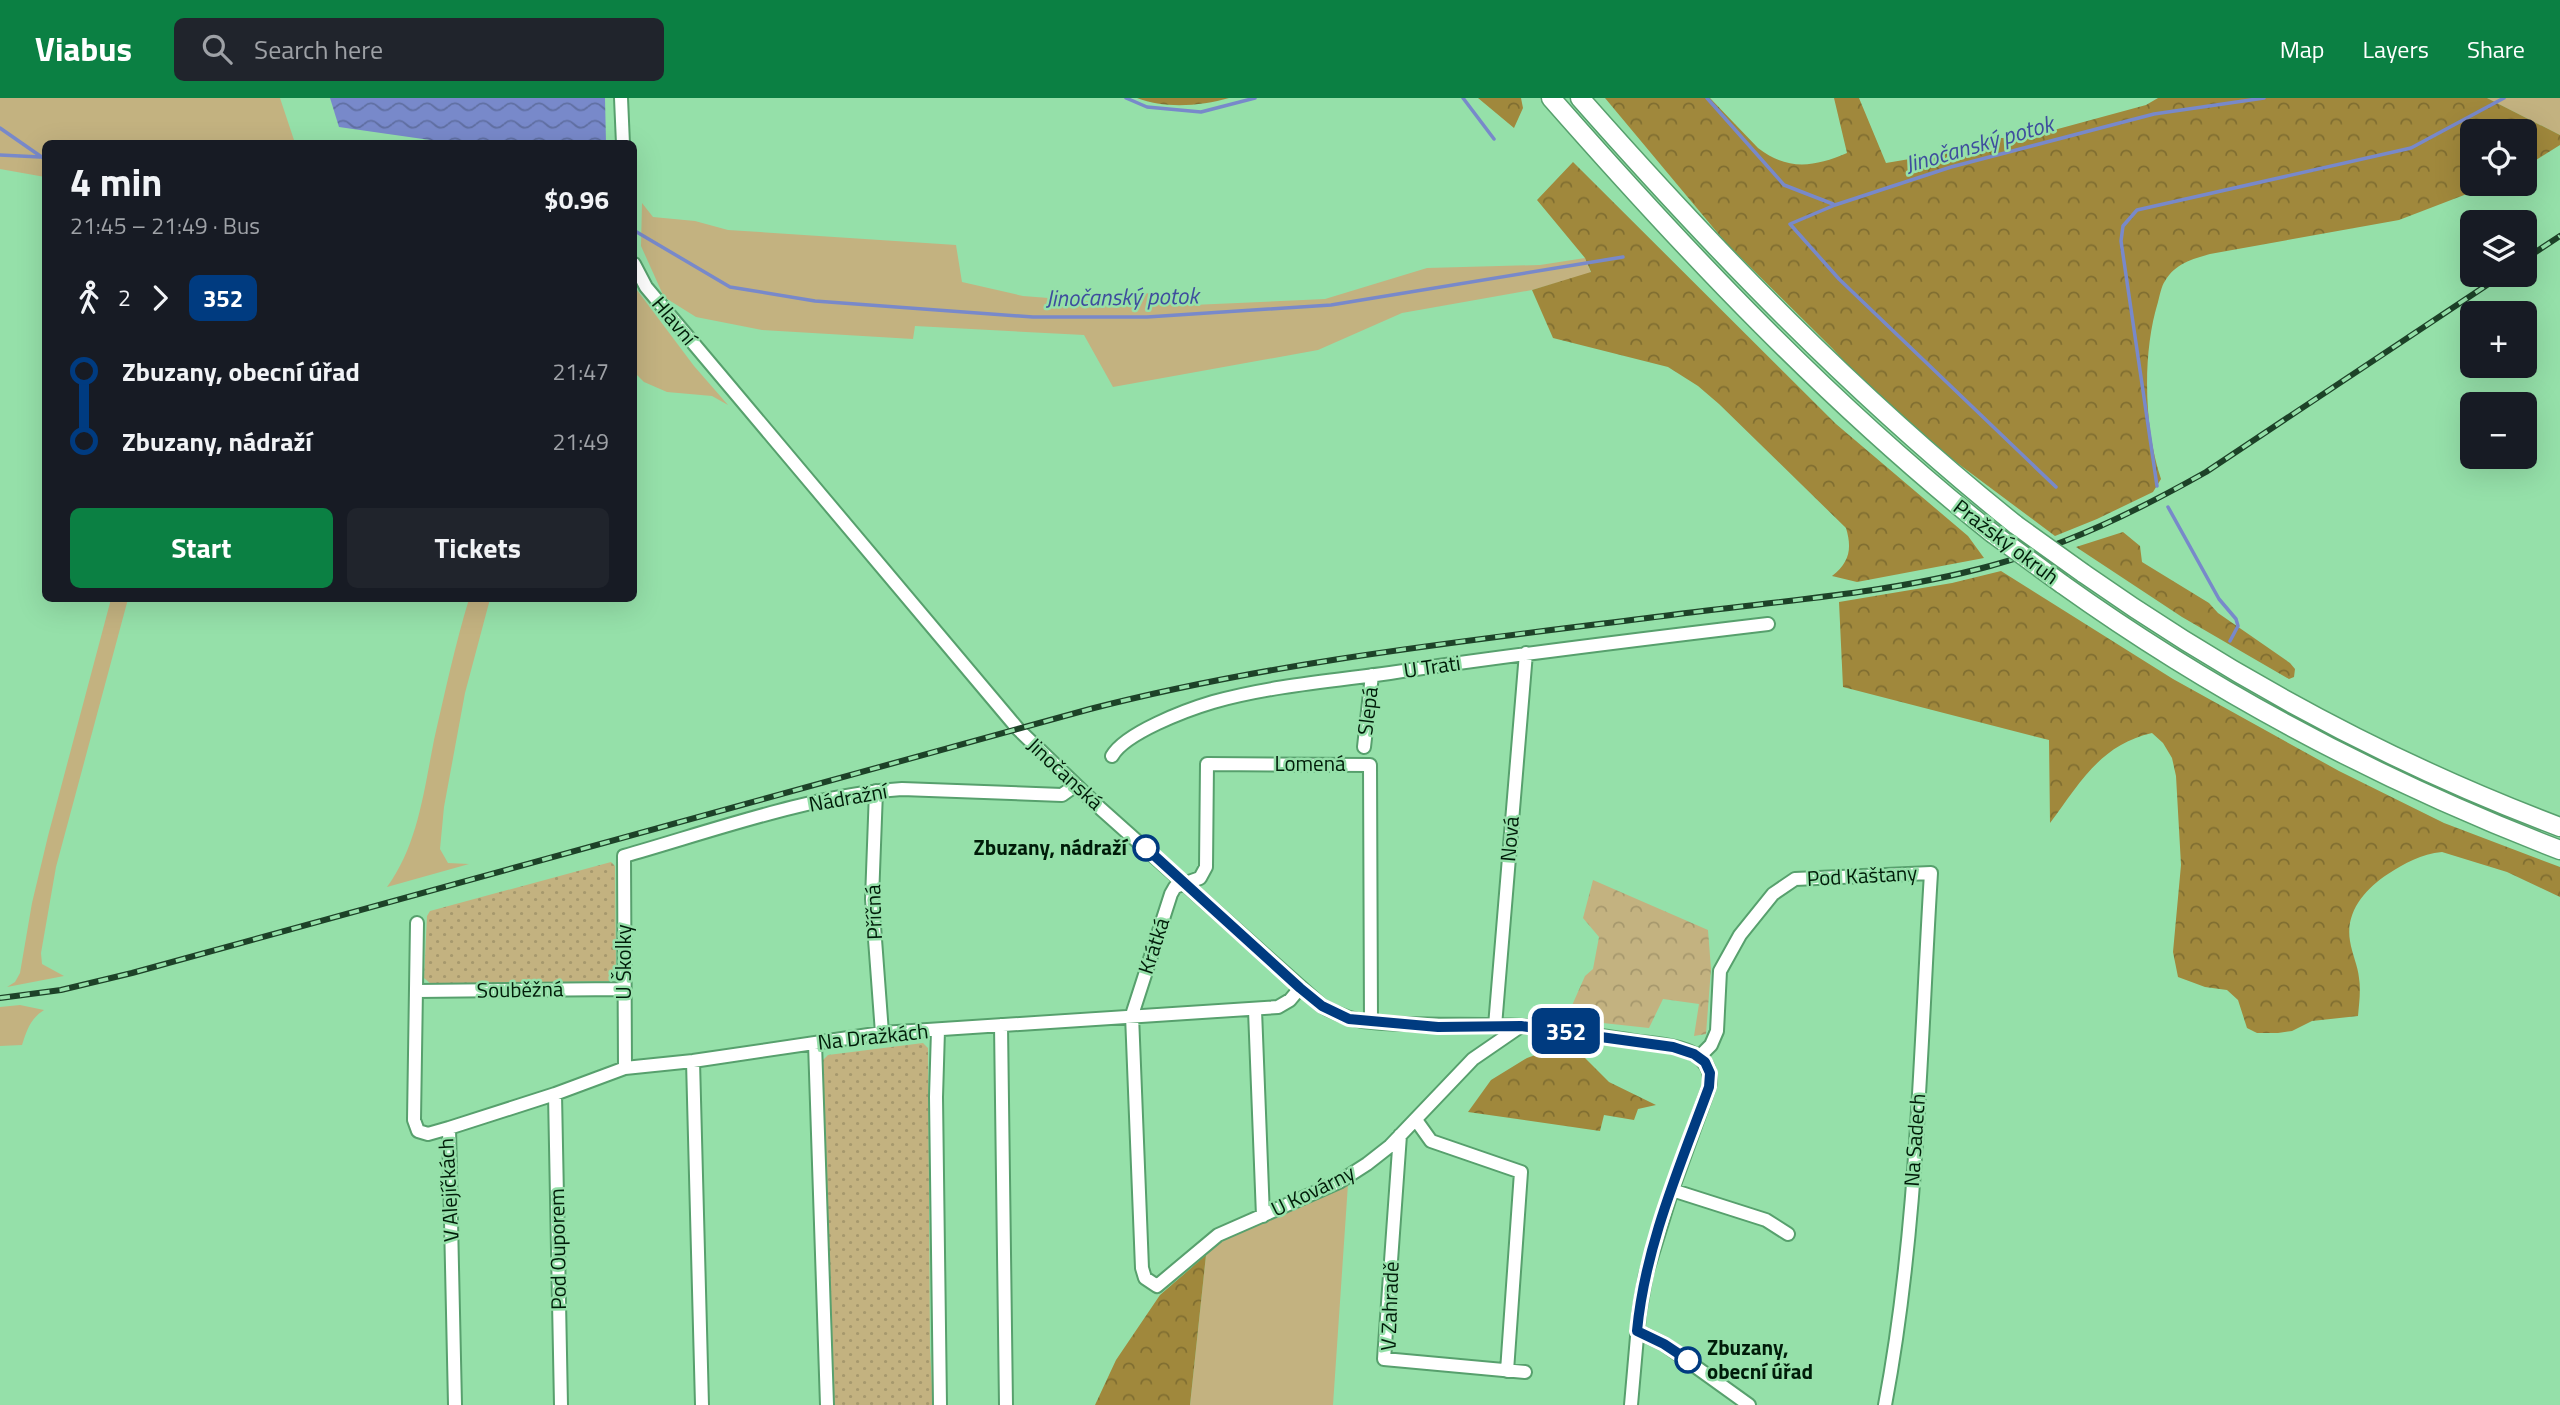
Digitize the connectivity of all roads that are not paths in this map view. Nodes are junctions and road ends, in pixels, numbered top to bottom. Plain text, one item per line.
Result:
1 (621, 98) edge
2 (1544, 98) edge
3 (1551, 98) edge
4 (1580, 98) edge
5 (1569, 118) junction
6 (623, 140) edge
7 (637, 270) edge
8 (1768, 624) dead end
9 (1526, 653) junction
10 (1373, 675) junction
11 (996, 702) joint
12 (1364, 747) dead end
13 (1112, 756) dead end
14 (1076, 785) junction
15 (876, 791) junction
16 (2560, 827) edge
17 (2560, 850) edge
18 (624, 856) joint
19 (1931, 873) joint
20 (1185, 884) junction
21 (417, 923) dead end
22 (1300, 988) junction
23 (624, 989) junction
24 (416, 991) junction
25 (1255, 1010) junction
26 (1132, 1015) junction
27 (1371, 1022) junction
28 (1001, 1025) junction
29 (1495, 1026) junction
30 (1521, 1026) junction
31 (938, 1030) junction
32 (882, 1033) junction
33 (815, 1043) junction
34 (1699, 1058) junction
35 (693, 1061) junction
36 (625, 1068) junction
37 (555, 1094) junction
38 (1416, 1119) junction
39 (449, 1128) junction
40 (1400, 1135) junction
41 (1672, 1190) junction
42 (1263, 1216) junction
43 (1788, 1234) dead end
44 (1637, 1331) junction
45 (1507, 1371) junction
46 (1525, 1372) dead end
47 (455, 1405) edge
48 (561, 1405) edge
49 (702, 1405) edge
50 (827, 1405) edge
51 (940, 1405) edge
52 (1006, 1405) edge
53 (1632, 1405) edge
54 (1749, 1405) edge
55 (1885, 1405) edge

1 - 6 street
2 - 5 highway
3 - 5 highway, Pražský okruh
4 - 16 highway, Pražský okruh, bridge
5 - 17 highway, Pražský okruh, bridge
7 - 11 street, Hlavní
8 - 9 street, U Trati
9 - 10 street, U Trati
9 - 29 street, Nová
10 - 12 street, Slepá
10 - 13 street, U Trati
11 - 14 street, Jinočanská
14 - 15 street, Nádražní
14 - 20 street, Jinočanská
15 - 18 street, Nádražní
15 - 32 street, Příčná
18 - 23 street, U Školky
19 - 34 street, Pod Kaštany
19 - 55 street, Na Sadech
20 - 22 street, Jinočanská
20 - 26 street, Krátká
20 - 27 street, Lomená
21 - 24 street, V Alejíčkách
22 - 25 street, Na Dražkách
22 - 27 street, Jinočanská
23 - 24 street, Souběžná
23 - 36 street, U Školky
24 - 39 street, V Alejíčkách
25 - 26 street, Na Dražkách
25 - 42 street
26 - 28 street, Na Dražkách
26 - 42 street, U Kovárny
27 - 29 street, Jinočanská
28 - 31 street, Na Dražkách
28 - 52 street
29 - 30 street, Jinočanská
30 - 34 street, Jinočanská
30 - 38 street, U Kovárny
31 - 32 street, Na Dražkách
31 - 51 street
32 - 33 street, Na Dražkách
33 - 35 street, Na Dražkách
33 - 50 street
34 - 41 street
35 - 36 street, Na Dražkách
35 - 49 street
36 - 37 street, Na Dražkách
37 - 39 street, Na Dražkách
37 - 48 street, Pod Ouporem
38 - 40 street, U Kovárny
38 - 45 street
39 - 47 street, V Alejíčkách
40 - 42 street, U Kovárny
40 - 45 street, V Zahradě
41 - 43 street
41 - 44 street
44 - 53 street
44 - 54 street
45 - 46 street, V Zahradě

